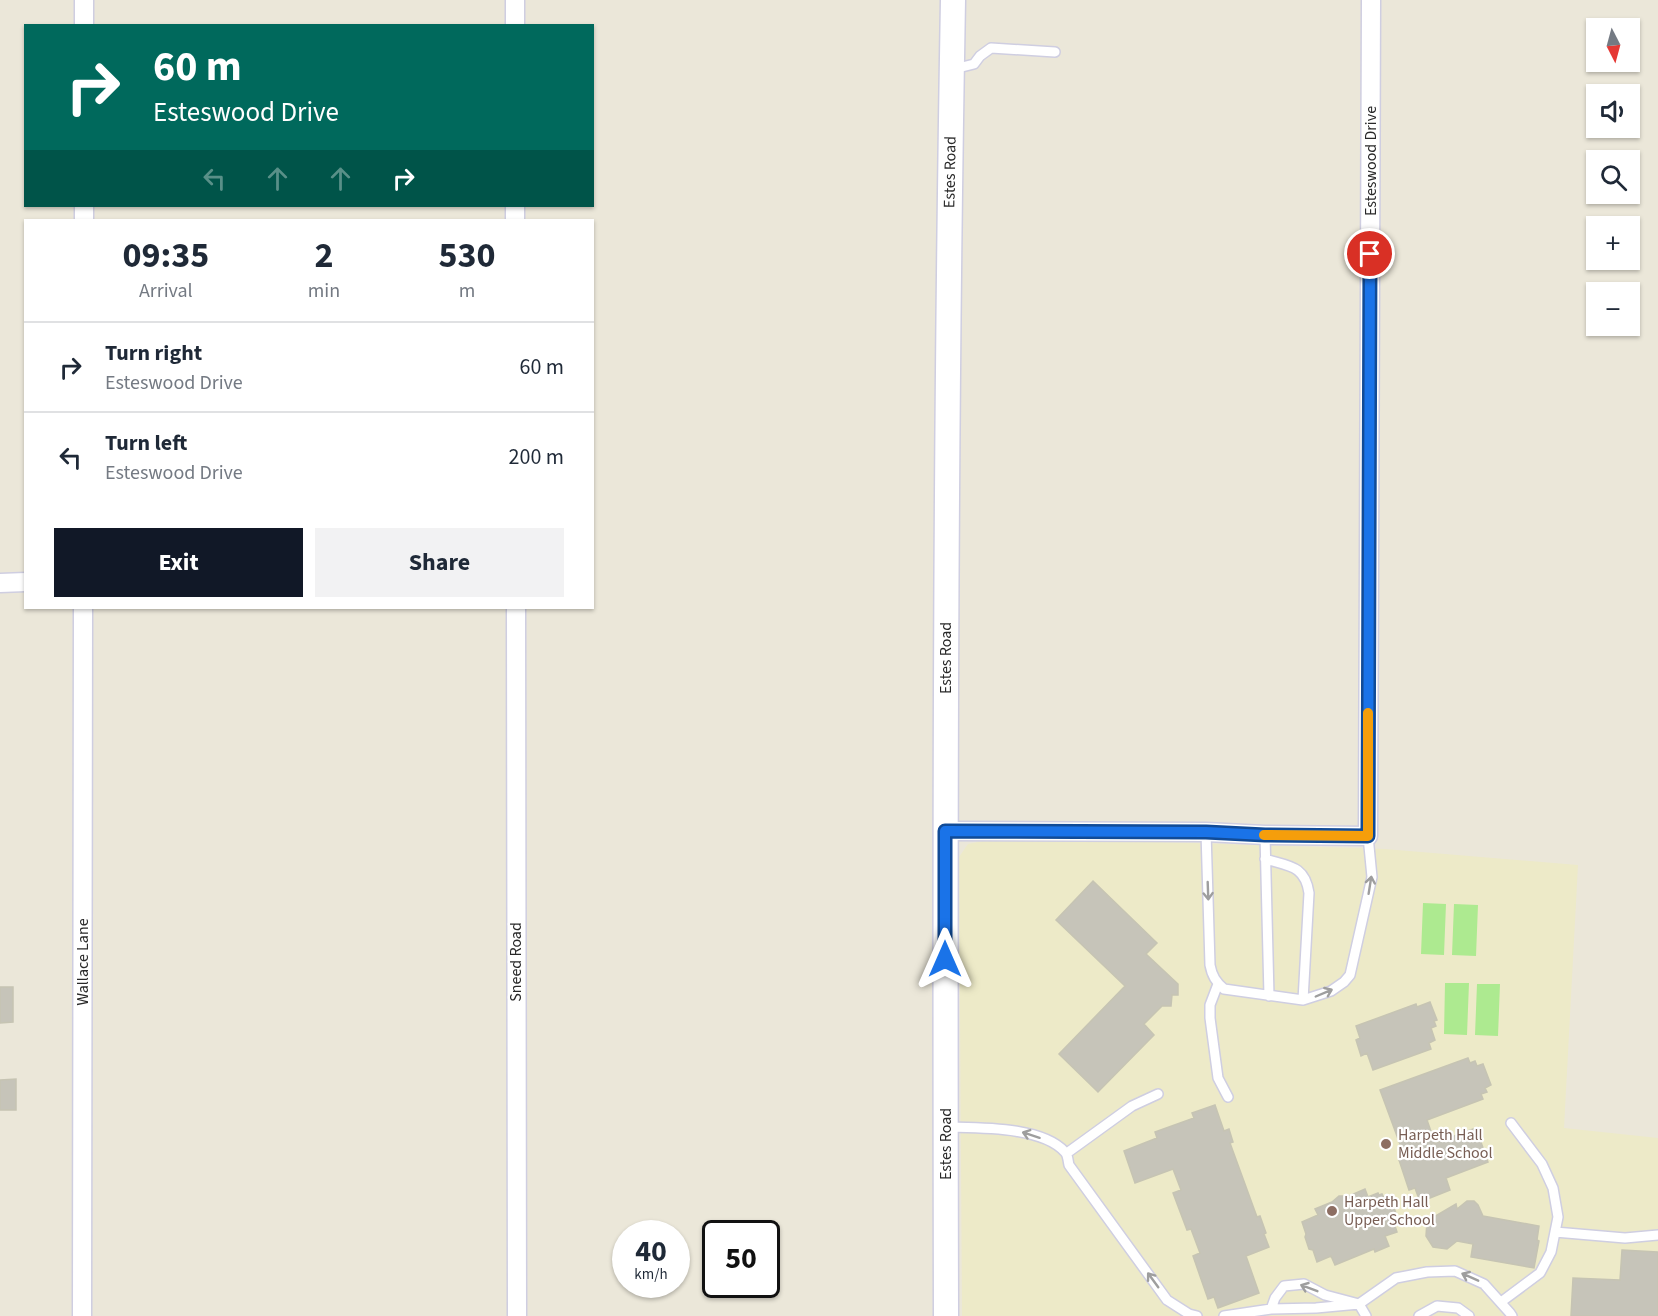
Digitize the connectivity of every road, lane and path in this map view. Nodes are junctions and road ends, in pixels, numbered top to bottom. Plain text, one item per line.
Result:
1 (84, 0) edge
2 (515, 0) edge
3 (953, 0) edge
4 (1371, 0) edge
5 (84, 24) edge
6 (515, 24) edge
7 (1055, 52) dead end
8 (952, 69) junction
9 (24, 582) edge
10 (0, 583) edge
11 (83, 609) edge
12 (516, 609) edge
13 (945, 831) junction
14 (1206, 832) junction
15 (1265, 835) junction
16 (1368, 836) junction
17 (1265, 859) junction
18 (1218, 984) junction
19 (1269, 996) junction
20 (1303, 1000) junction
21 (1158, 1094) dead end
22 (1228, 1098) dead end
23 (1511, 1123) dead end
24 (946, 1127) junction
25 (1067, 1154) junction
26 (1555, 1232) junction
27 (1658, 1235) edge
28 (1501, 1302) junction
29 (1359, 1304) junction
30 (1271, 1309) junction
31 (82, 1316) edge
32 (516, 1316) edge
33 (946, 1316) edge
34 (1197, 1316) edge
35 (1224, 1316) edge
36 (1366, 1316) edge
37 (1419, 1316) edge
38 (1469, 1316) edge
39 (1512, 1316) edge

1 - 5 street
2 - 6 street
3 - 8 main road, Estes Road
4 - 16 street, Esteswood Drive
7 - 8 lane
8 - 13 main road, Estes Road
9 - 10 street
11 - 31 street, Wallace Lane
12 - 32 street, Sneed Road
13 - 14 street
13 - 24 main road, Estes Road
14 - 15 street
14 -> 18 lane
15 - 16 street
15 - 17 lane
20 -> 16 lane
17 - 19 lane
17 - 20 lane
18 - 19 lane
18 - 22 lane
19 - 20 lane
21 - 25 lane
23 - 26 lane
25 -> 24 lane
24 - 33 main road, Estes Road
34 -> 25 lane
26 - 27 lane
26 - 28 lane
28 -> 29 lane
28 - 39 lane
29 - 30 lane
29 -> 30 lane
29 - 36 lane
30 - 35 lane
37 - 38 lane

